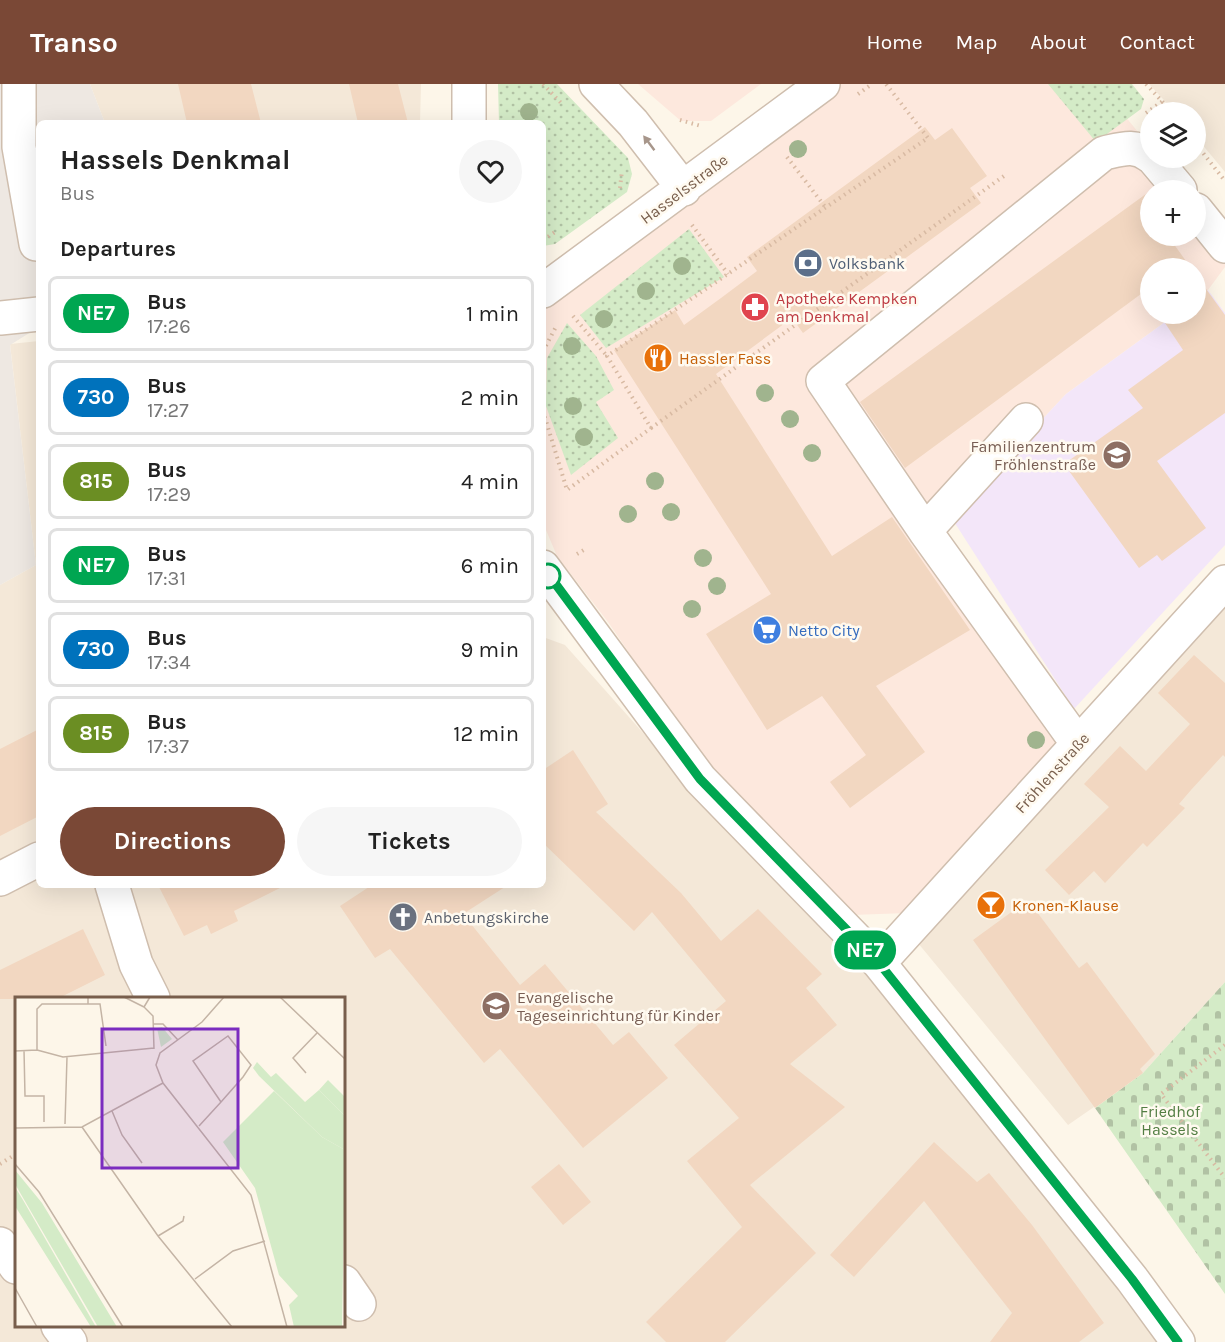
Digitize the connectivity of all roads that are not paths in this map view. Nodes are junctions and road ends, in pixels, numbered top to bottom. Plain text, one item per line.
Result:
1 (19, 84) edge
2 (469, 84) edge
3 (596, 84) edge
4 (823, 84) edge
5 (469, 120) edge
6 (1140, 148) edge
7 (1161, 168) edge
8 (1172, 180) edge
9 (684, 189) junction
10 (1206, 222) edge
11 (36, 244) dead end
12 (1225, 246) edge
13 (546, 289) edge
14 (36, 314) edge
15 (0, 318) edge
16 (1026, 420) dead end
17 (925, 531) junction
18 (546, 575) edge
19 (1225, 582) edge
20 (1078, 744) junction
21 (36, 861) edge
22 (0, 879) edge
23 (113, 888) edge
24 (879, 963) junction
25 (152, 997) edge
26 (0, 1244) edge
27 (15, 1266) edge
28 (59, 1327) edge
29 (70, 1342) edge
30 (1178, 1342) edge

1 - 11 street
2 - 5 street
9 -> 3 street
4 - 9 street, Hasselsstraße
6 - 17 street
7 - 8 street
9 - 13 street, Hasselsstraße
10 - 12 street
14 - 15 street
16 - 17 street
17 - 20 street
18 - 24 street
19 - 20 street, Fröhlenstraße
20 - 24 street, Fröhlenstraße
21 - 22 street
23 - 25 street
24 - 30 street
26 - 27 street
28 - 29 street

